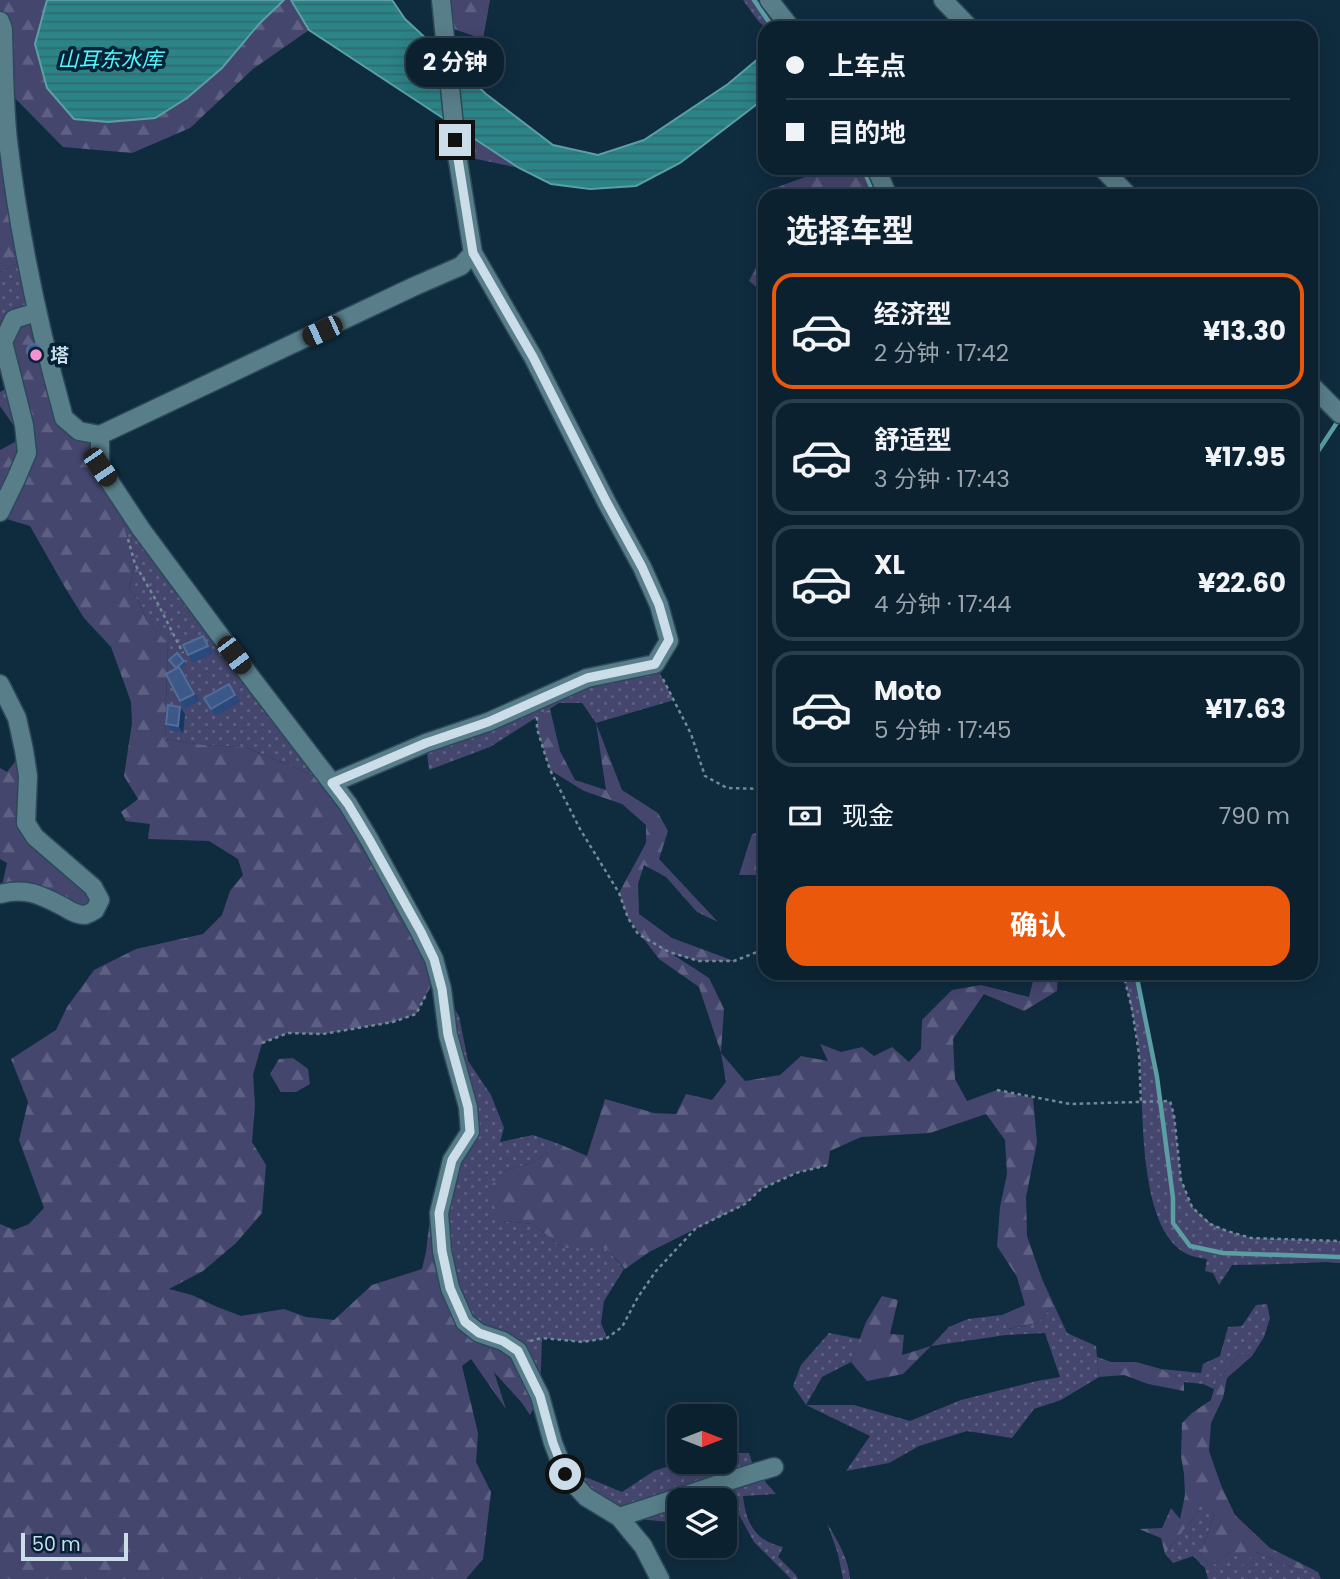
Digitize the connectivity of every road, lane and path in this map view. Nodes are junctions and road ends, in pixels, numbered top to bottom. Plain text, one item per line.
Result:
1 (440, 0) edge
2 (769, 0) edge
3 (943, 0) edge
4 (0, 20) edge
5 (786, 21) edge
6 (963, 21) edge
7 (1109, 175) edge
8 (1122, 189) edge
9 (473, 253) junction
10 (37, 312) junction
11 (1318, 392) edge
12 (1340, 414) edge
13 (100, 435) junction
14 (0, 512) edge
15 (126, 533) dead end
16 (183, 653) edge
17 (655, 664) junction
18 (0, 684) edge
19 (537, 700) junction
20 (332, 783) junction
21 (758, 789) edge
22 (0, 894) edge
23 (758, 952) edge
24 (1125, 980) edge
25 (429, 988) dead end
26 (261, 1043) dead end
27 (997, 1090) dead end
28 (1141, 1103) junction
29 (828, 1165) dead end
30 (1340, 1241) edge
31 (510, 1346) junction
32 (774, 1467) dead end
33 (619, 1517) junction
34 (660, 1579) edge

1 - 9 street
2 - 5 street
3 - 6 street
4 - 10 street
7 - 8 street
9 - 13 street
9 - 17 street
10 - 13 street
10 - 14 street
11 - 12 street
13 - 20 street
15 - 16 path
17 - 19 street
17 - 21 path
18 - 22 street
19 - 20 street
19 - 23 path
20 - 31 street
24 - 28 path
25 - 26 path
27 - 28 path
28 - 30 path
29 - 31 path
31 - 33 street
32 - 33 street
33 - 34 street

